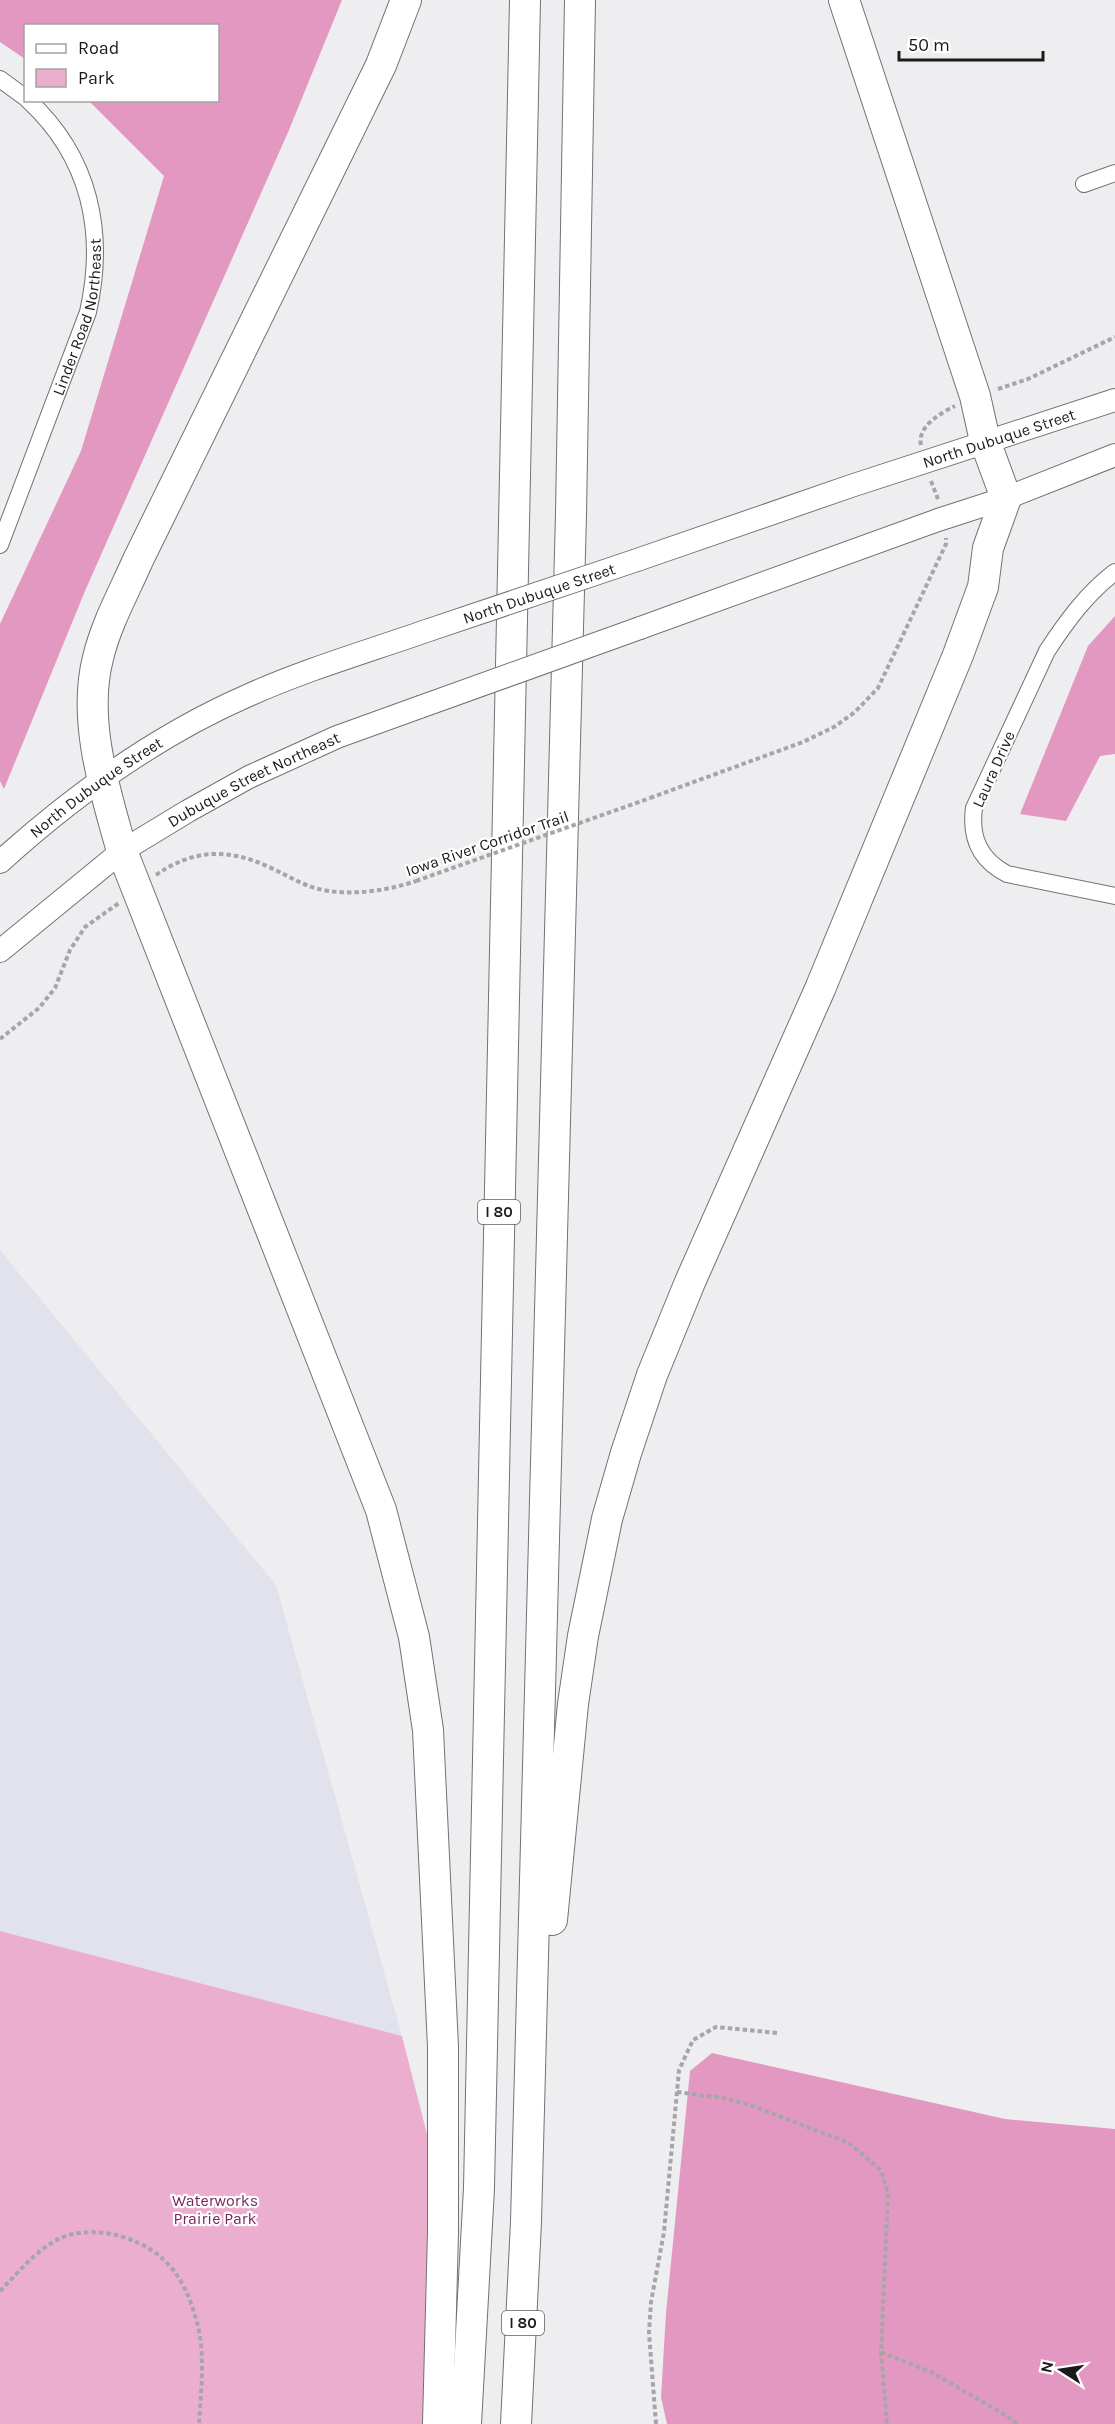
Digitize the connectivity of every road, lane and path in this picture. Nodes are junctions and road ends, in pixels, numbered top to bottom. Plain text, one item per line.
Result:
1 (406, 0) edge
2 (525, 0) edge
3 (580, 0) edge
4 (844, 0) edge
5 (0, 79) edge
6 (24, 97) edge
7 (30, 102) edge
8 (1115, 173) edge
9 (1084, 184) dead end
10 (1115, 400) edge
11 (985, 441) junction
12 (1115, 455) edge
13 (1006, 498) junction
14 (0, 544) edge
15 (946, 544) dead end
16 (1115, 572) edge
17 (102, 779) junction
18 (122, 851) junction
19 (0, 862) edge
20 (136, 890) junction
21 (1115, 896) edge
22 (0, 951) edge
23 (0, 1039) edge
24 (778, 2034) dead end
25 (677, 2092) junction
26 (526, 2222) junction
27 (0, 2291) edge
28 (881, 2352) junction
29 (199, 2424) edge
30 (438, 2424) edge
31 (466, 2424) edge
32 (516, 2424) edge
33 (656, 2424) edge
34 (887, 2424) edge
35 (1017, 2424) edge

1 - 17 highway
2 - 31 highway, I 80
3 - 26 highway, I 80
4 - 11 highway
5 - 6 street, Linder Road Northeast
7 - 14 street, Linder Road Northeast
8 - 9 street
10 - 11 main road, North Dubuque Street
11 - 13 highway
11 - 17 main road, North Dubuque Street, bridge
12 - 13 main road
13 - 18 main road, Dubuque Street Northeast, bridge
13 - 26 highway
15 - 20 path, Iowa River Corridor Trail, bridge
16 - 21 street, Laura Drive
17 - 18 highway
17 - 19 main road, North Dubuque Street
18 - 20 highway
18 - 22 main road, Dubuque Street Northeast
20 - 23 path, Iowa River Corridor Trail
20 - 30 highway
24 - 25 path
25 - 28 path
25 - 33 path
26 - 32 highway, I 80
27 - 29 path
28 - 34 path
28 - 35 path

